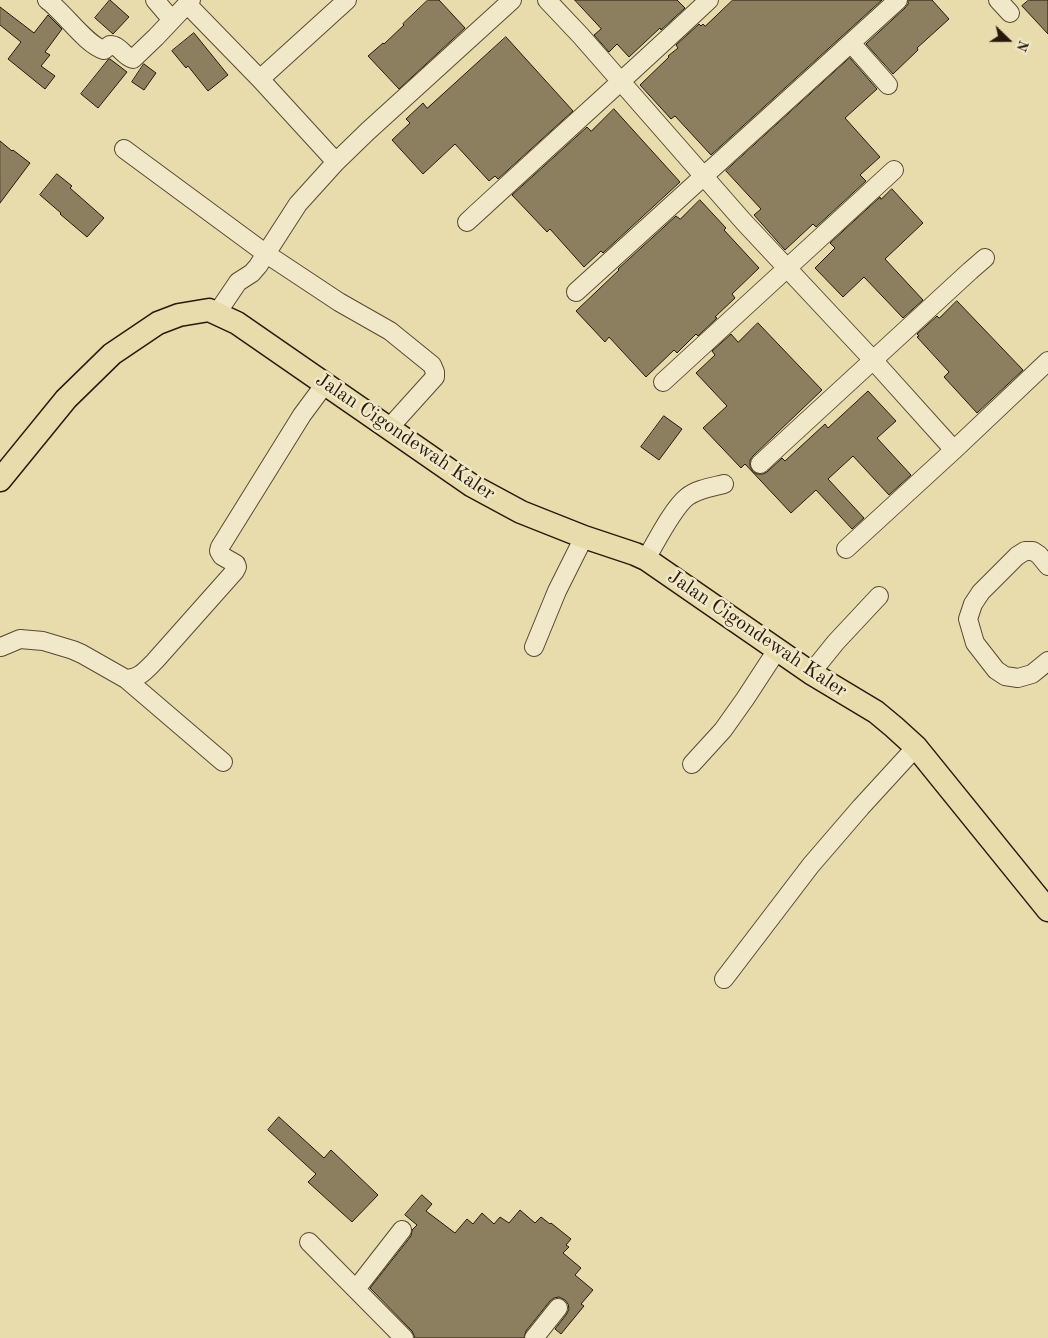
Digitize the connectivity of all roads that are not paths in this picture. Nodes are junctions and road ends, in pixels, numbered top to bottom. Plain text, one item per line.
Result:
1 (47, 0) edge
2 (155, 0) edge
3 (347, 0) edge
4 (512, 0) edge
5 (547, 0) edge
6 (709, 0) edge
7 (898, 0) edge
8 (998, 0) edge
9 (189, 2) edge
10 (1010, 13) dead end
11 (172, 20) junction
12 (851, 43) junction
13 (260, 79) junction
14 (621, 82) junction
15 (888, 85) dead end
16 (124, 149) dead end
17 (336, 162) junction
18 (894, 170) dead end
19 (704, 176) junction
20 (467, 222) dead end
21 (265, 253) junction
22 (985, 258) dead end
23 (787, 268) junction
24 (576, 292) dead end
25 (216, 313) junction
26 (874, 360) junction
27 (1048, 361) edge
28 (663, 382) dead end
29 (325, 384) junction
30 (389, 428) junction
31 (954, 450) junction
32 (760, 464) dead end
33 (0, 480) edge
34 (724, 484) dead end
35 (584, 537) junction
36 (846, 549) dead end
37 (646, 559) junction
38 (1048, 566) edge
39 (879, 596) dead end
40 (534, 647) dead end
41 (0, 650) edge
42 (777, 650) junction
43 (1048, 662) edge
44 (811, 673) junction
45 (126, 679) junction
46 (916, 748) junction
47 (223, 762) dead end
48 (692, 764) dead end
49 (1048, 910) edge
50 (724, 979) dead end
51 (402, 1230) dead end
52 (309, 1242) dead end
53 (356, 1289) junction
54 (558, 1308) dead end
55 (404, 1338) edge
56 (534, 1338) edge

1 - 11 street
2 - 11 street
3 - 13 street
4 - 17 street
5 - 14 street
6 - 14 street
7 - 12 street
8 - 10 street
9 - 11 street
9 - 13 street
12 - 15 street
12 - 19 street
13 - 17 street
14 - 19 street
14 - 20 street
16 - 21 street
17 - 21 street
18 - 23 street
19 - 23 street
19 - 24 street
21 - 25 street
21 - 30 street
22 - 26 street
23 - 26 street
23 - 28 street
25 - 29 main road, Jalan Cigondewah Kaler
25 - 33 main road, Jalan Cigondewah Kaler
26 - 31 street
26 - 32 street
27 - 31 street
29 - 30 main road, Jalan Cigondewah Kaler
29 - 45 street
30 - 35 main road, Jalan Cigondewah Kaler
31 - 36 street
34 - 37 street
35 - 37 main road, Jalan Cigondewah Kaler
35 - 40 street
37 - 42 main road, Jalan Cigondewah Kaler
38 - 43 street
39 - 44 street
41 - 45 street
42 - 44 main road, Jalan Cigondewah Kaler
42 - 48 street
44 - 46 main road, Jalan Cigondewah Kaler
45 - 47 street
46 - 49 main road, Jalan Cigondewah Kaler
46 - 50 street
51 - 53 street
52 - 53 street
53 - 55 street
54 - 56 street

